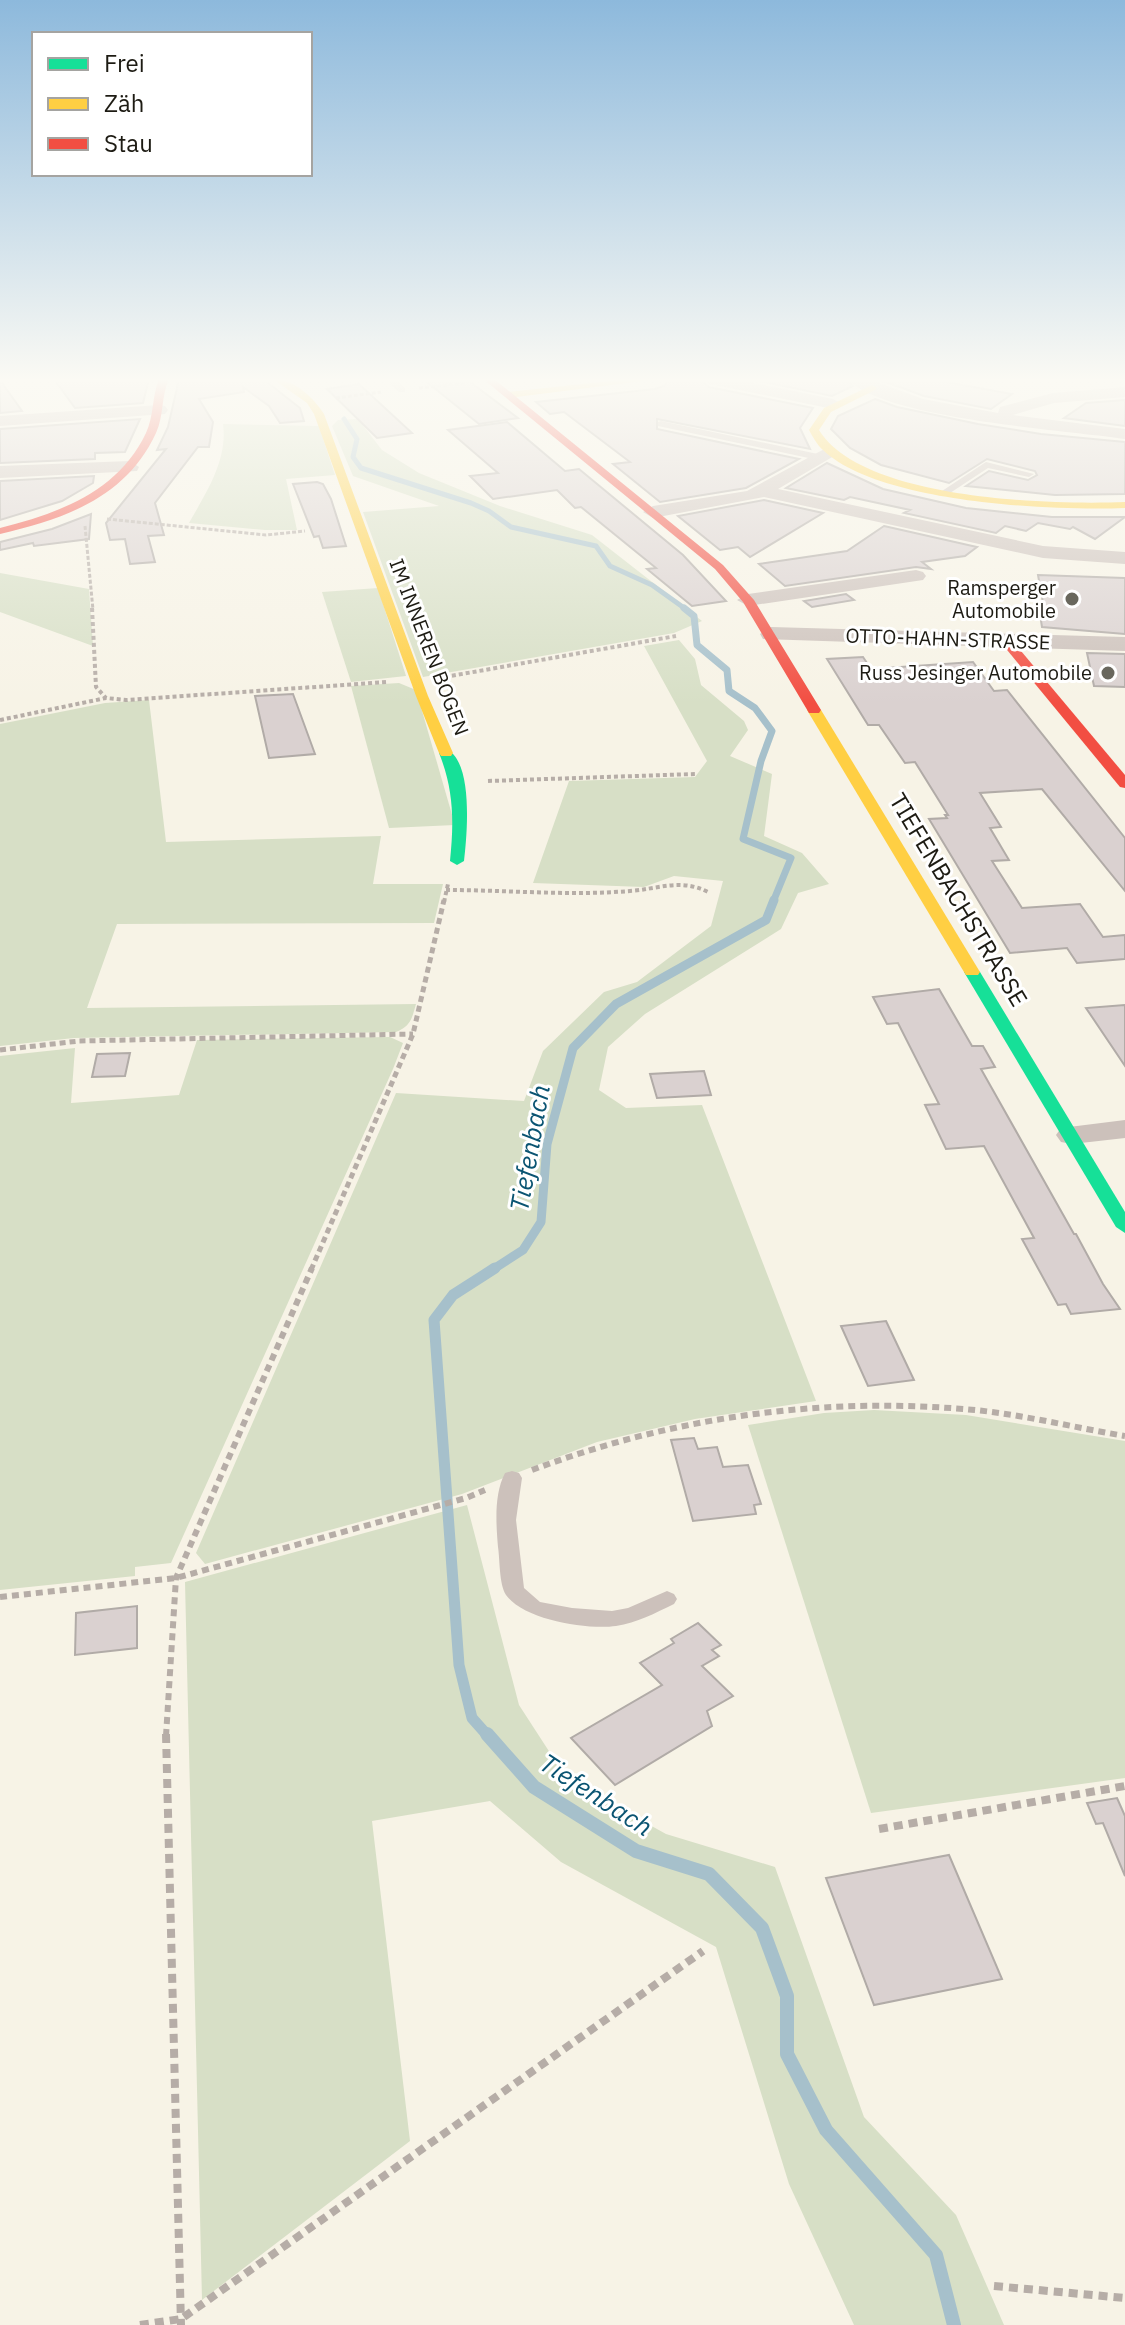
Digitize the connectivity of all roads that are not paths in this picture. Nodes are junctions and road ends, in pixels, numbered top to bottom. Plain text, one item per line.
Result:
1 (110, 488) edge
2 (346, 488) edge
3 (623, 488) edge
4 (768, 488) edge
5 (924, 488) edge
6 (952, 488) edge
7 (762, 491) junction
8 (944, 493) junction
9 (1125, 505) edge
10 (653, 512) junction
11 (0, 531) edge
12 (1125, 558) edge
13 (916, 576) dead end
14 (748, 600) junction
15 (771, 634) junction
16 (1007, 642) junction
17 (1125, 644) edge
18 (1125, 784) edge
19 (457, 861) road end
20 (1125, 1129) edge
21 (1072, 1135) junction
22 (1125, 1227) edge
23 (512, 1478) road end
24 (667, 1599) dead end

1 - 11 street
2 - 19 street, IM INNEREN BOGEN
3 - 10 street, TIEFENBACHSTRASSE
4 - 7 street
5 - 8 street
6 - 8 lane
7 - 10 street
7 - 12 street
8 - 9 street
10 - 14 street, TIEFENBACHSTRASSE
13 - 14 street
14 - 15 street, TIEFENBACHSTRASSE
15 - 16 street, OTTO-HAHN-STRASSE
15 - 21 street, TIEFENBACHSTRASSE
16 - 17 street, OTTO-HAHN-STRASSE
16 - 18 street
20 - 21 street
21 - 22 street, TIEFENBACHSTRASSE
23 - 24 lane

